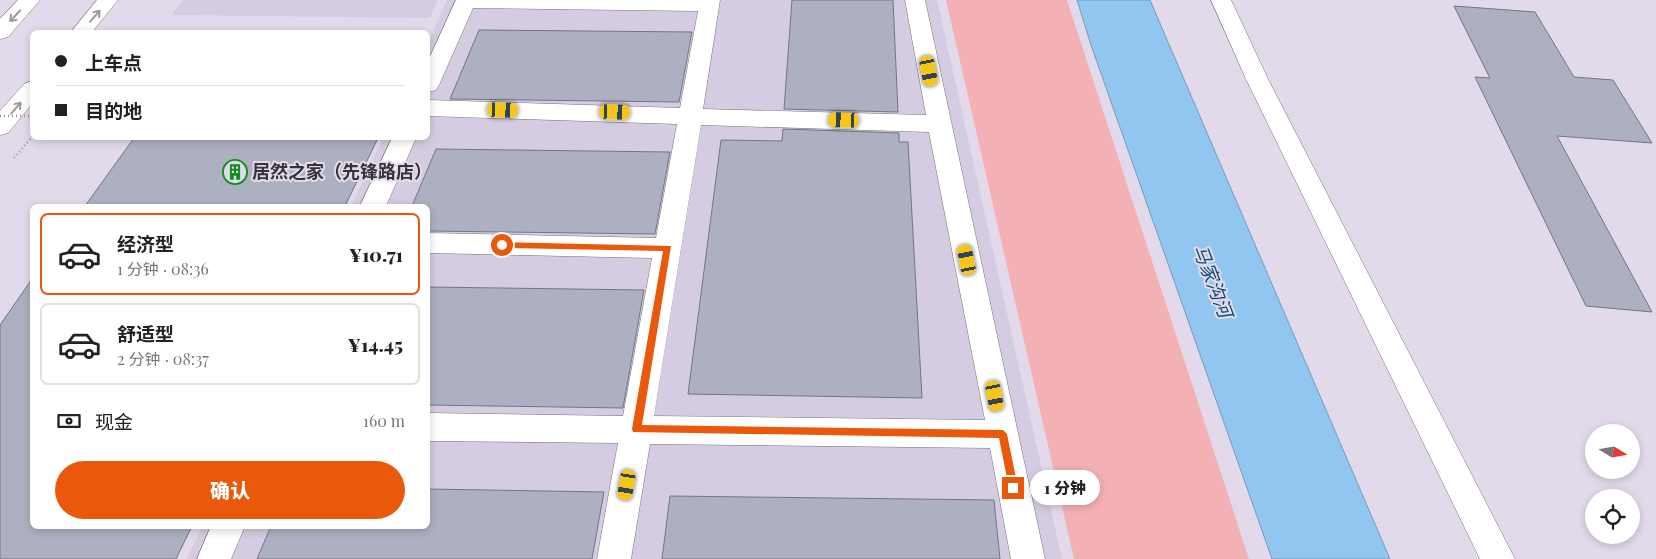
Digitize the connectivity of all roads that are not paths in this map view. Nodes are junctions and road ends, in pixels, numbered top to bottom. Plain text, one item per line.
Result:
1 (30, 0) edge
2 (108, 0) edge
3 (915, 0) edge
4 (1221, 0) edge
5 (466, 1) edge
6 (710, 2) edge
7 (83, 30) edge
8 (0, 32) edge
9 (430, 81) edge
10 (30, 91) edge
11 (430, 108) edge
12 (690, 114) junction
13 (939, 124) junction
14 (0, 127) edge
15 (403, 140) edge
16 (374, 204) edge
17 (430, 243) edge
18 (668, 248) junction
19 (430, 427) edge
20 (637, 429) junction
21 (1003, 434) junction
22 (227, 529) edge
23 (214, 559) edge
24 (614, 559) edge
25 (1028, 559) edge
26 (1498, 559) edge

1 -> 8 street
7 -> 2 street
3 - 13 street
4 - 26 street
5 - 6 street
5 - 9 street
6 - 12 street
14 -> 10 street
11 - 12 street
12 - 13 street
12 - 18 street
13 - 21 street
15 - 16 street
17 - 18 street
18 - 20 street
19 - 20 street
20 - 21 street
20 - 24 street
21 - 25 street
22 - 23 street

